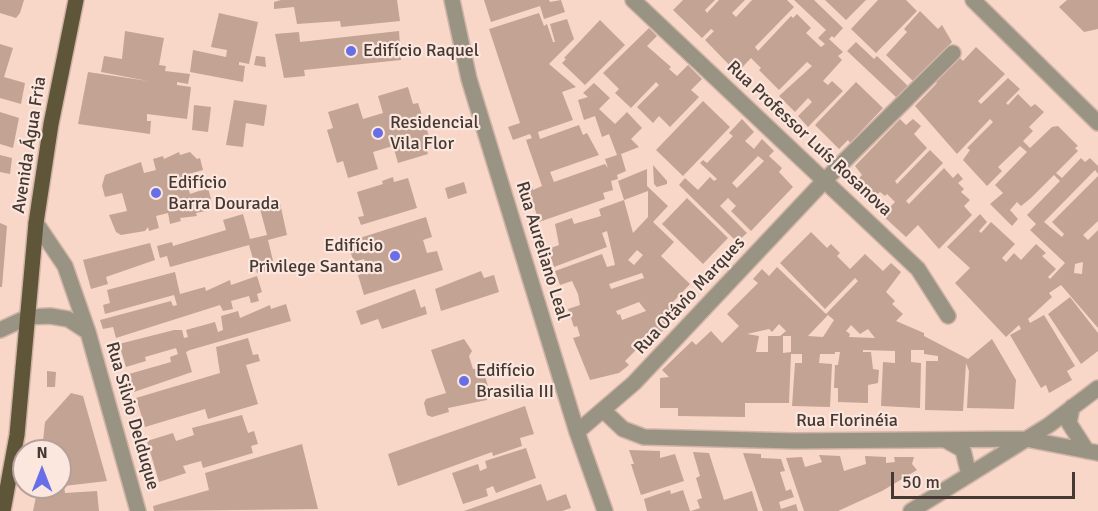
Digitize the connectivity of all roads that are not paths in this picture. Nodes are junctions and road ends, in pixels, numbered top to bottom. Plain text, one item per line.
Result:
1 (76, 0) edge
2 (452, 0) edge
3 (633, 0) edge
4 (973, 0) edge
5 (953, 53) dead end
6 (1098, 123) edge
7 (825, 180) junction
8 (36, 223) junction
9 (948, 316) dead end
10 (28, 317) junction
11 (0, 330) edge
12 (88, 332) junction
13 (1098, 388) edge
14 (1072, 407) junction
15 (604, 411) junction
16 (577, 432) junction
17 (944, 440) junction
18 (1026, 440) junction
19 (1092, 452) edge
20 (969, 475) junction
21 (3, 511) edge
22 (138, 511) edge
23 (605, 511) edge
24 (911, 511) edge

1 - 8 main road, Avenida Água Fria
2 - 16 street, Rua Aureliano Leal
3 - 7 street, Rua Professor Luís Rosanova
4 - 6 street
5 - 7 street, Rua Otávio Marques
7 - 9 street, Rua Professor Luís Rosanova
7 - 15 street, Rua Otávio Marques
8 - 10 main road, Avenida Água Fria
8 - 12 street, Rua Silvio Delduque
10 - 11 street
10 - 12 street, Rua Silvio Delduque
10 - 21 main road, Avenida Água Fria
12 - 22 street, Rua Silvio Delduque
13 - 14 street
14 - 18 street
14 - 19 street
15 - 16 street, Rua Otávio Marques
15 - 17 street, Rua Florinéia
16 - 23 street, Rua Aureliano Leal
17 - 18 street, Rua Florinéia
17 - 20 street
18 - 19 street, Rua Florinéia
18 - 20 street
20 - 24 street

